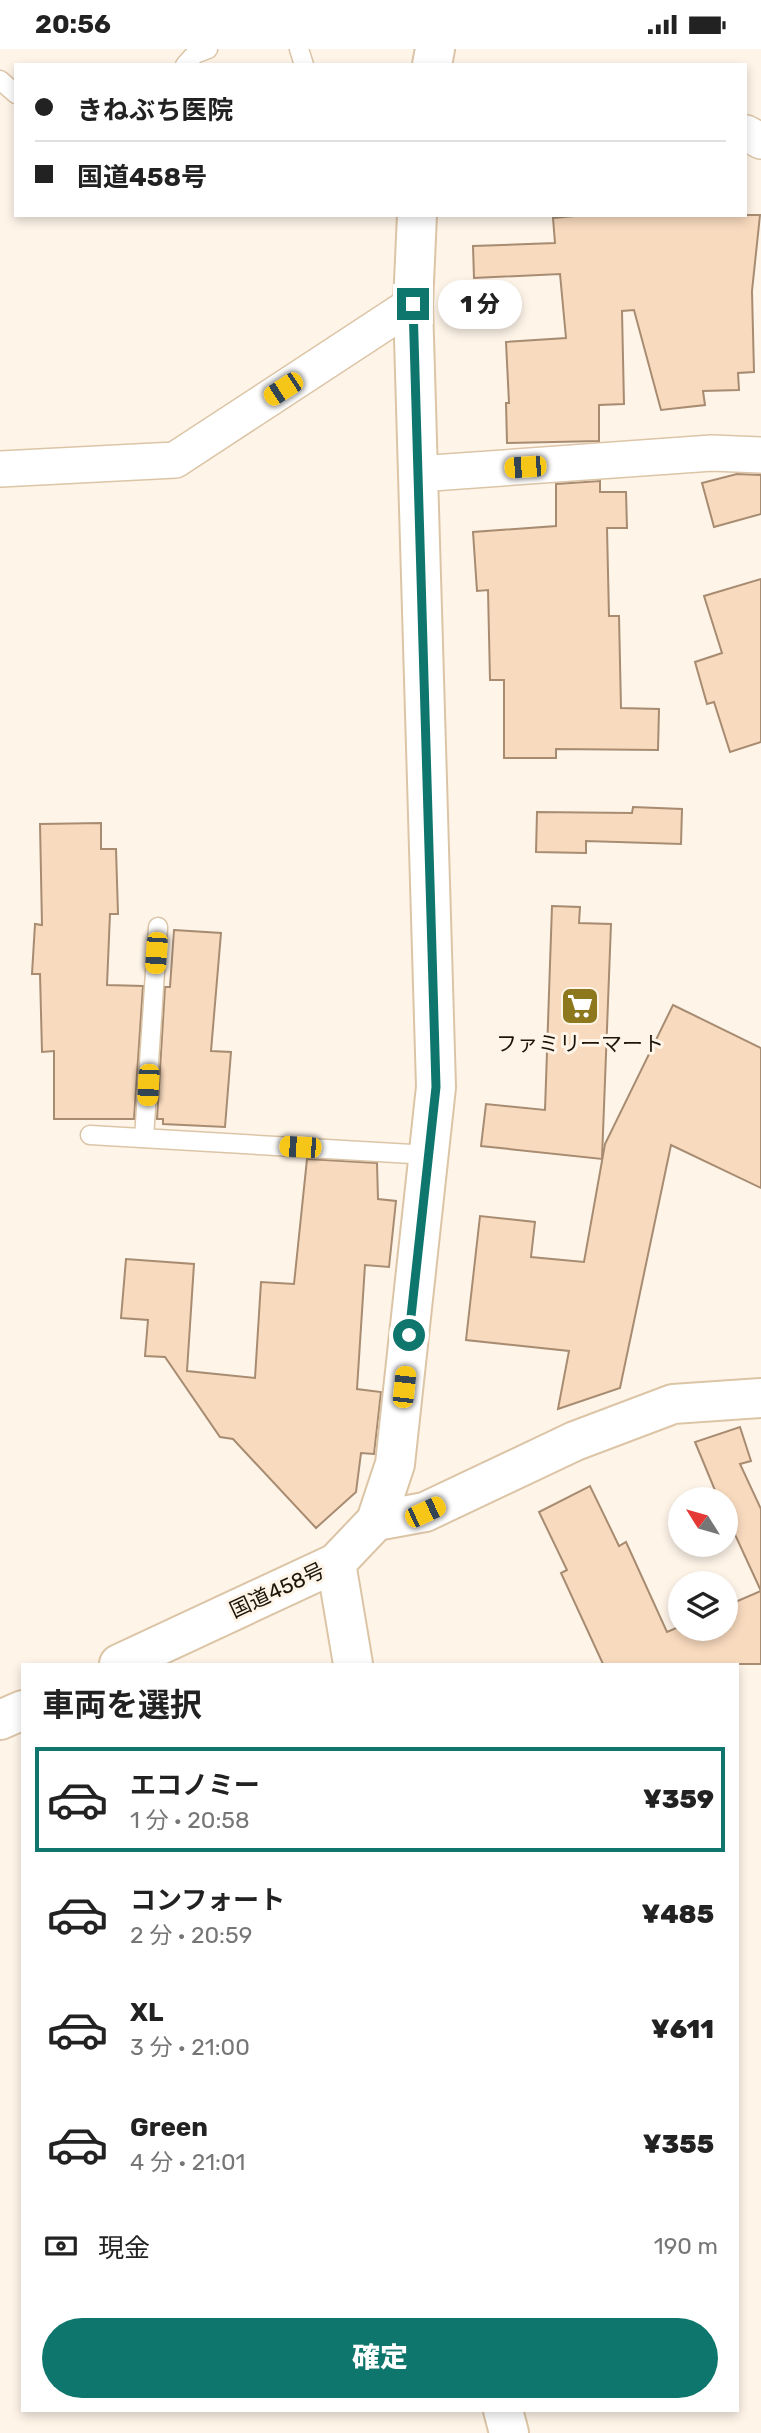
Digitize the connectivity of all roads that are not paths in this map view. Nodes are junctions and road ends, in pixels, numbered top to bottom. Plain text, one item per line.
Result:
1 (208, 49) edge
2 (187, 63) edge
3 (0, 80) edge
4 (14, 93) edge
5 (417, 217) edge
6 (413, 304) junction
7 (761, 455) edge
8 (0, 469) edge
9 (418, 474) junction
10 (158, 927) dead end
11 (90, 1135) dead end
12 (144, 1138) junction
13 (429, 1155) junction
14 (761, 1398) edge
15 (376, 1521) junction
16 (336, 1563) junction
17 (122, 1663) edge
18 (353, 1663) edge
19 (21, 1711) edge
20 (0, 1720) edge
21 (504, 2412) edge
22 (509, 2433) edge

1 - 2 lane
3 - 4 lane
5 - 6 main road, 国道458号
6 - 8 street
6 - 9 main road, 国道458号
7 - 9 street
9 - 13 main road, 国道458号
10 - 12 lane
11 - 12 lane
12 - 13 lane
13 - 15 main road, 国道458号
14 - 15 main road
15 - 16 main road, 国道458号
16 - 17 main road, 国道458号
16 - 18 main road
19 - 20 main road
21 - 22 main road

